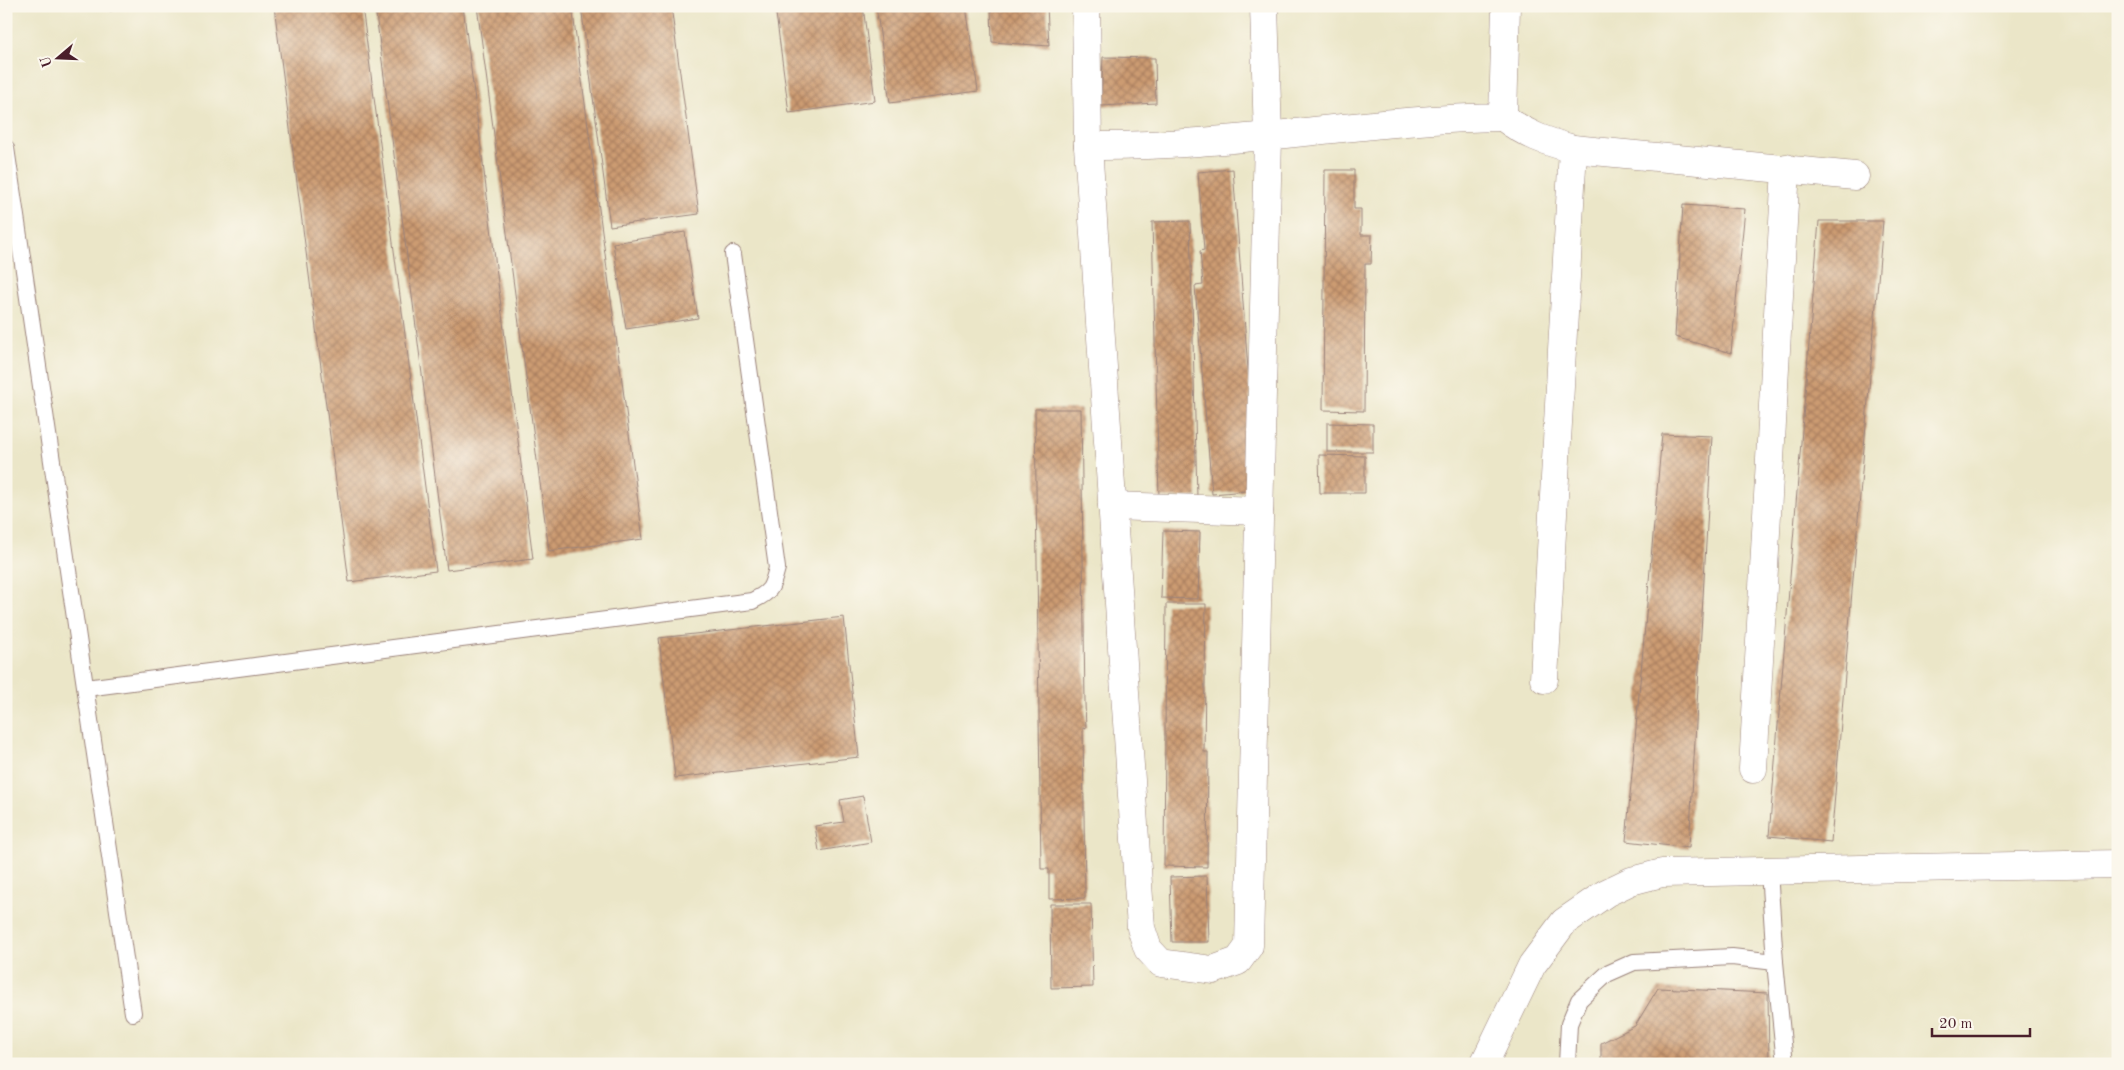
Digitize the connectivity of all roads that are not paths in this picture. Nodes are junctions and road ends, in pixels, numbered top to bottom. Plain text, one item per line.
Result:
1 (1086, 6) edge
2 (1264, 6) edge
3 (1506, 6) edge
4 (1503, 117) junction
5 (1268, 136) junction
6 (1088, 146) junction
7 (6, 148) edge
8 (1573, 149) junction
9 (1786, 168) junction
10 (1855, 176) dead end
11 (733, 254) dead end
12 (1112, 506) junction
13 (1259, 511) junction
14 (1544, 679) dead end
15 (86, 688) junction
16 (1754, 769) dead end
17 (2118, 864) edge
18 (1770, 883) junction
19 (1775, 962) junction
20 (134, 1013) dead end
21 (1484, 1064) edge
22 (1567, 1064) edge
23 (1785, 1064) edge

1 - 6 street
2 - 5 street
3 - 4 street
4 - 5 street
4 - 8 street
5 - 6 street
5 - 13 street
6 - 12 street
7 - 15 lane
8 - 9 street
8 - 14 street
9 - 10 street
9 - 16 street
11 - 15 lane
12 - 13 street
12 - 13 street
15 - 20 lane
17 - 18 street
18 - 19 lane
18 - 21 street
19 - 22 lane
19 - 23 lane

